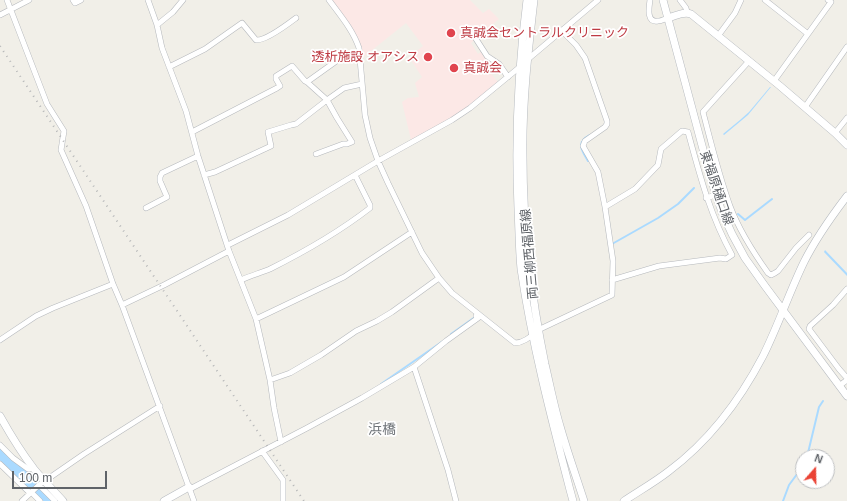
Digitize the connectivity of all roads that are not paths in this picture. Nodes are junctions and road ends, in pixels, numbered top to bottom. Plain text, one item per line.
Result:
1 (7, 0) edge
2 (29, 0) edge
3 (73, 0) edge
4 (81, 0) edge
5 (148, 0) edge
6 (182, 0) edge
7 (329, 0) edge
8 (527, 0) edge
9 (534, 0) edge
10 (598, 0) edge
11 (650, 0) edge
12 (663, 0) edge
13 (680, 0) edge
14 (741, 0) edge
15 (765, 0) edge
16 (828, 0) edge
17 (11, 10) junction
18 (687, 12) junction
19 (0, 15) edge
20 (296, 18) dead end
21 (668, 18) junction
22 (157, 25) junction
23 (561, 30) junction
24 (808, 34) junction
25 (718, 36) junction
26 (476, 39) dead end
27 (847, 47) edge
28 (359, 53) junction
29 (527, 60) junction
30 (749, 61) junction
31 (170, 67) junction
32 (520, 67) junction
33 (508, 77) junction
34 (774, 81) junction
35 (307, 82) junction
36 (362, 84) junction
37 (327, 100) junction
38 (805, 107) junction
39 (847, 118) edge
40 (192, 132) junction
41 (835, 133) junction
42 (847, 145) edge
43 (316, 154) dead end
44 (198, 156) junction
45 (378, 161) junction
46 (204, 175) junction
47 (355, 175) junction
48 (725, 192) junction
49 (716, 195) junction
50 (847, 196) edge
51 (706, 198) junction
52 (605, 207) junction
53 (146, 208) dead end
54 (412, 232) junction
55 (809, 235) dead end
56 (228, 248) junction
57 (439, 278) junction
58 (241, 280) junction
59 (612, 280) junction
60 (113, 284) junction
61 (847, 289) edge
62 (122, 305) junction
63 (783, 311) junction
64 (477, 314) junction
65 (256, 319) junction
66 (536, 333) junction
67 (0, 340) edge
68 (414, 367) junction
69 (847, 379) edge
70 (270, 380) junction
71 (839, 386) junction
72 (847, 396) edge
73 (160, 406) junction
74 (0, 416) edge
75 (281, 442) junction
76 (0, 445) edge
77 (262, 451) junction
78 (0, 464) edge
79 (33, 468) junction
80 (2, 471) edge
81 (41, 484) junction
82 (189, 488) junction
83 (31, 492) junction
84 (22, 501) edge
85 (40, 501) edge
86 (55, 501) edge
87 (63, 501) edge
88 (164, 501) edge
89 (194, 501) edge
90 (283, 501) edge
91 (456, 501) edge
92 (574, 501) edge
93 (584, 501) edge
94 (624, 501) edge

1 - 17 street
2 - 17 street
3 - 4 street
5 - 22 street
6 - 22 street
7 - 28 street
8 - 32 main road, 両三柳西福原線
9 - 29 main road, 両三柳西福原線
10 - 23 street
11 - 21 street
12 - 21 main road, 東福原樋口線
13 - 18 street
14 - 25 street
15 - 24 street
16 - 24 street
17 - 19 street
17 - 60 street
18 - 21 main road
18 - 25 main road
20 - 31 street
21 - 49 main road, 東福原樋口線
22 - 31 street
23 - 29 street
23 - 52 street
24 - 34 street
25 - 30 main road
26 - 33 street
27 - 38 street
28 - 35 street
28 - 36 street
29 - 32 street
29 - 66 main road, 両三柳西福原線
30 - 34 main road
30 - 48 street
31 - 40 street
32 - 33 street
32 - 66 main road, 両三柳西福原線
33 - 45 street
34 - 38 main road
35 - 37 street
35 - 40 street
36 - 37 street
36 - 45 street
37 - 43 street
37 - 46 street
38 - 41 main road
39 - 41 street
40 - 44 street
41 - 42 main road
44 - 46 street
44 - 53 street
45 - 47 street
45 - 54 street
46 - 56 street
47 - 56 street
47 - 58 street
48 - 49 street
48 - 55 street
49 - 51 street
49 - 63 main road, 東福原樋口線
50 - 63 main road
51 - 52 street
51 - 59 street
52 - 59 street
54 - 57 street
54 - 65 street
56 - 58 street
56 - 62 street
57 - 64 street
57 - 70 street
58 - 65 street
59 - 66 street
60 - 62 street
60 - 67 street
61 - 69 street
62 - 73 street
63 - 71 main road, 東福原樋口線
63 - 94 main road
64 - 66 street
64 - 68 street
65 - 70 street
66 - 92 main road, 両三柳西福原線
66 - 93 main road, 両三柳西福原線
68 - 75 street
68 - 91 street
69 - 71 street
70 - 75 street
71 - 72 main road, 東福原樋口線
73 - 81 street
73 - 82 street
74 - 79 main road
75 - 77 street
76 - 79 street
77 - 82 street
77 - 90 street
78 - 80 street
79 - 81 main road
80 - 83 street
81 - 83 street
81 - 86 street
81 - 87 main road
82 - 88 main road
82 - 89 street
83 - 84 street
83 - 85 street

